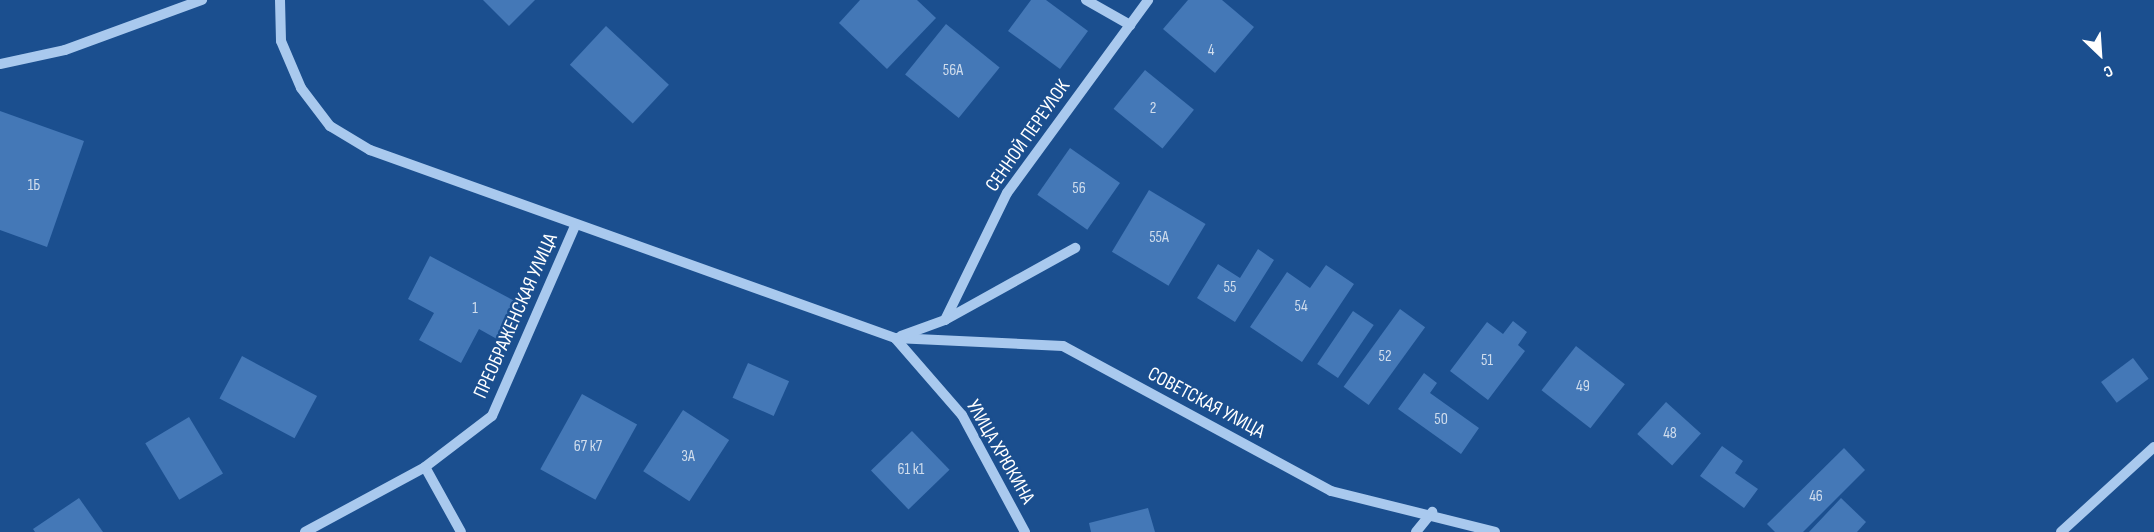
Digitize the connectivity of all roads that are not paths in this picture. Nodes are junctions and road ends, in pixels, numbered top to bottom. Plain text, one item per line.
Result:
1 (202, 0) edge
2 (280, 0) edge
3 (1086, 0) edge
4 (1148, 0) edge
5 (1130, 25) junction
6 (0, 64) edge
7 (575, 226) junction
8 (1075, 248) dead end
9 (945, 320) junction
10 (895, 338) junction
11 (2154, 447) edge
12 (425, 467) junction
13 (1432, 512) junction
14 (305, 532) edge
15 (461, 532) edge
16 (1025, 532) edge
17 (1416, 532) edge
18 (1495, 532) edge
19 (2061, 532) edge

1 - 6 street
2 - 7 street, ПРЕОБРАЖЕНСКАЯ УЛИЦА
3 - 5 street
4 - 5 street, СЕННОЙ ПЕРЕУЛОК
5 - 9 street, СЕННОЙ ПЕРЕУЛОК
7 - 10 street, ПРЕОБРАЖЕНСКАЯ УЛИЦА
7 - 12 street, ПРЕОБРАЖЕНСКАЯ УЛИЦА
8 - 9 street
9 - 10 street
10 - 13 street, СОВЕТСКАЯ УЛИЦА
10 - 16 street, УЛИЦА ХРЮКИНА
11 - 19 street
12 - 14 street, ПРЕОБРАЖЕНСКАЯ УЛИЦА
12 - 15 street
13 - 17 street
13 - 18 street, СОВЕТСКАЯ УЛИЦА

